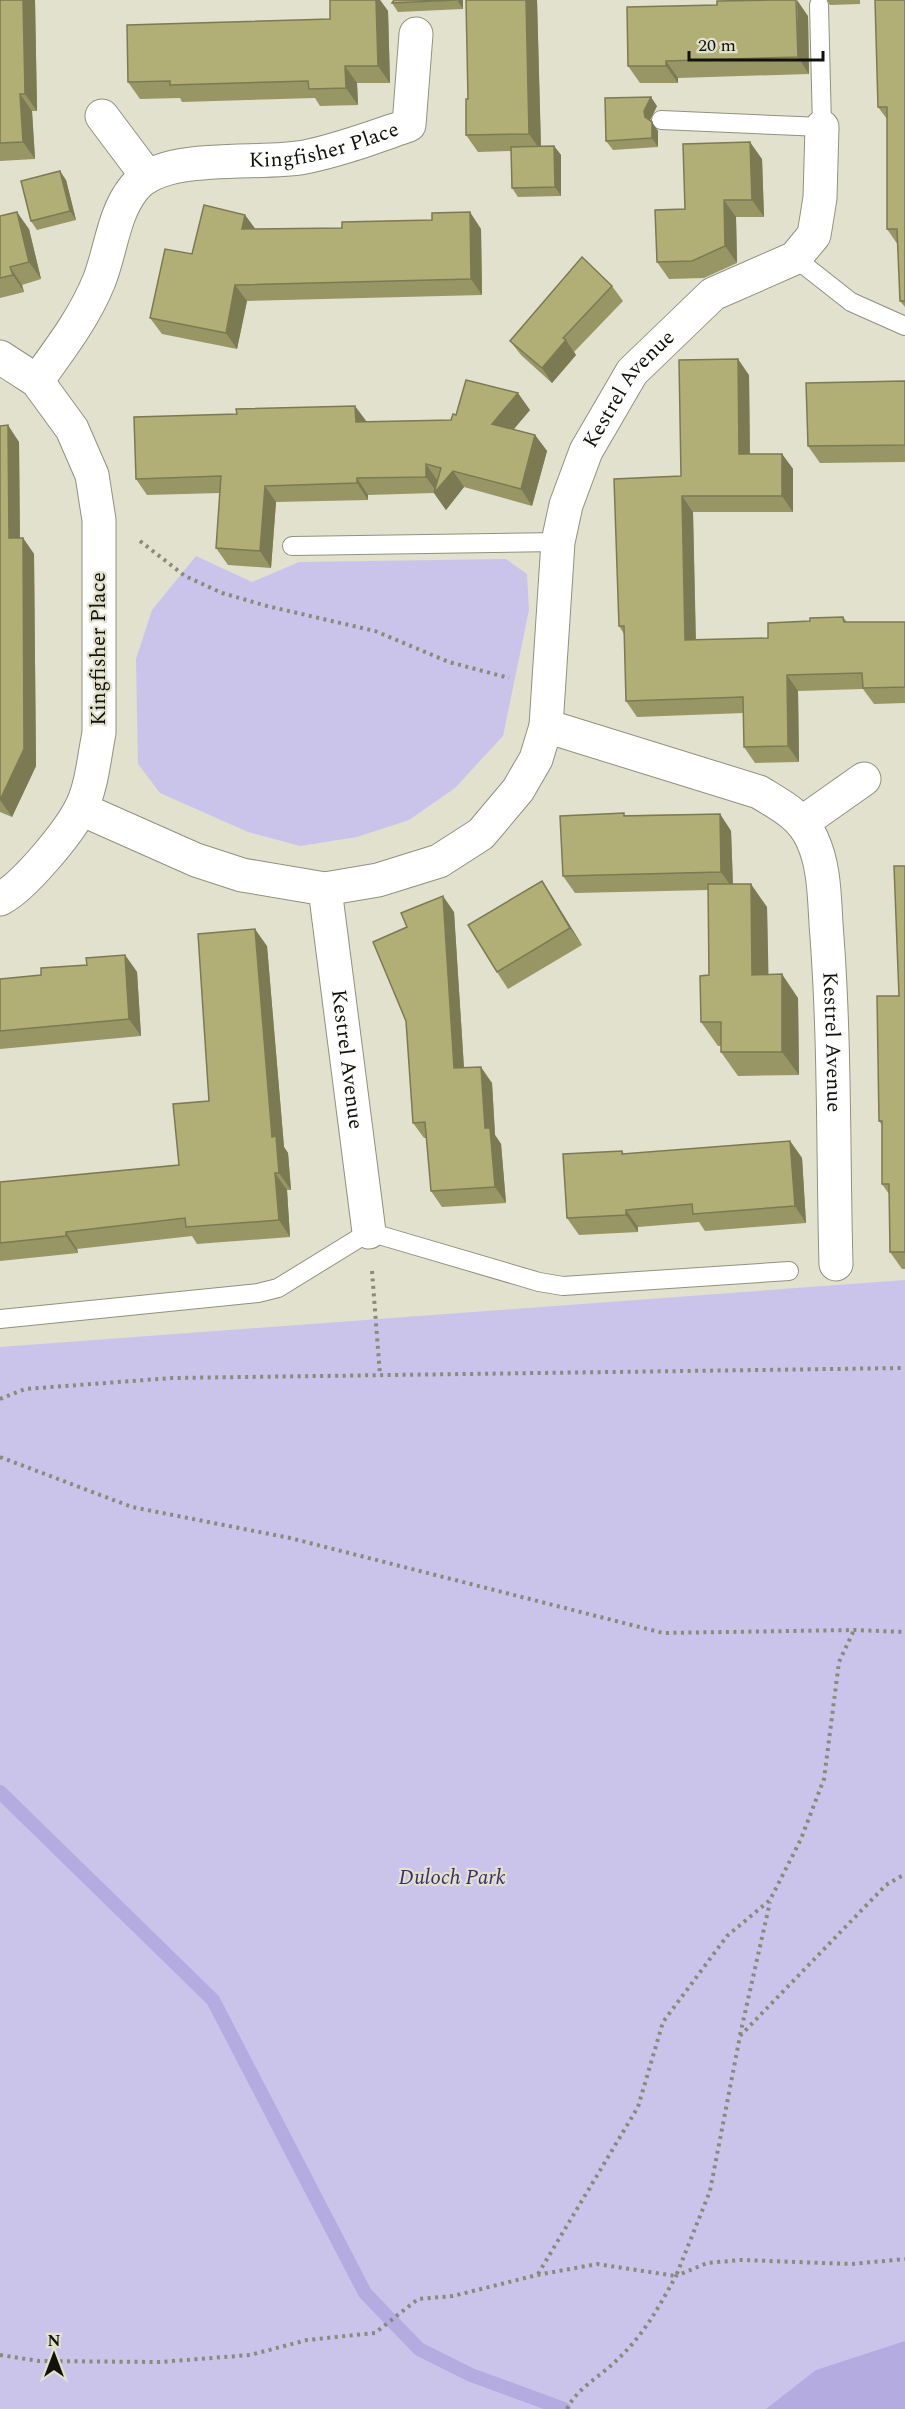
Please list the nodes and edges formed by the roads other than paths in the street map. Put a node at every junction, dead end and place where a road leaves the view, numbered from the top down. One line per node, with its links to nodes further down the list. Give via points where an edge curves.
1 (819, 5): 5 (lane)
2 (416, 34): 6 (street, Kingfisher Place, via 409,125 309,156 190,165)
3 (102, 116): 6 (street)
4 (661, 120): 5 (lane)
5 (822, 127): 7 (street, Kestrel Avenue, via 820,198 814,235)
6 (147, 176): 10 (street, via 134,188 120,212 87,311)
7 (795, 258): 8 (lane, via 852,302); 11 (street, Kestrel Avenue, via 713,294 632,372 586,452 566,505)
8 (905, 326)
9 (0, 357): 10 (street, Kingfisher Place)
10 (37, 381): 15 (street, Kingfisher Place, via 72,429 92,475 99,520 99,733)
11 (558, 542): 12 (lane); 13 (street, Kestrel Avenue)
12 (292, 546)
13 (546, 726): 16 (street, Kestrel Avenue, via 759,792); 17 (street, Kestrel Avenue, via 536,759 518,790 481,834 439,861 378,880)
14 (864, 779): 16 (street)
15 (81, 809): 17 (street, Kestrel Avenue, via 196,860 242,875); 18 (street, Kingfisher Place, via 43,861)
16 (803, 822): 20 (street, Kestrel Avenue, via 822,865 831,986)
17 (325, 889): 19 (street, Kestrel Avenue)
18 (0, 899)
19 (369, 1232): 21 (lane, via 563,1286); 22 (lane, via 278,1287 258,1293)
20 (836, 1264)
21 (789, 1271)
22 (0, 1318)

